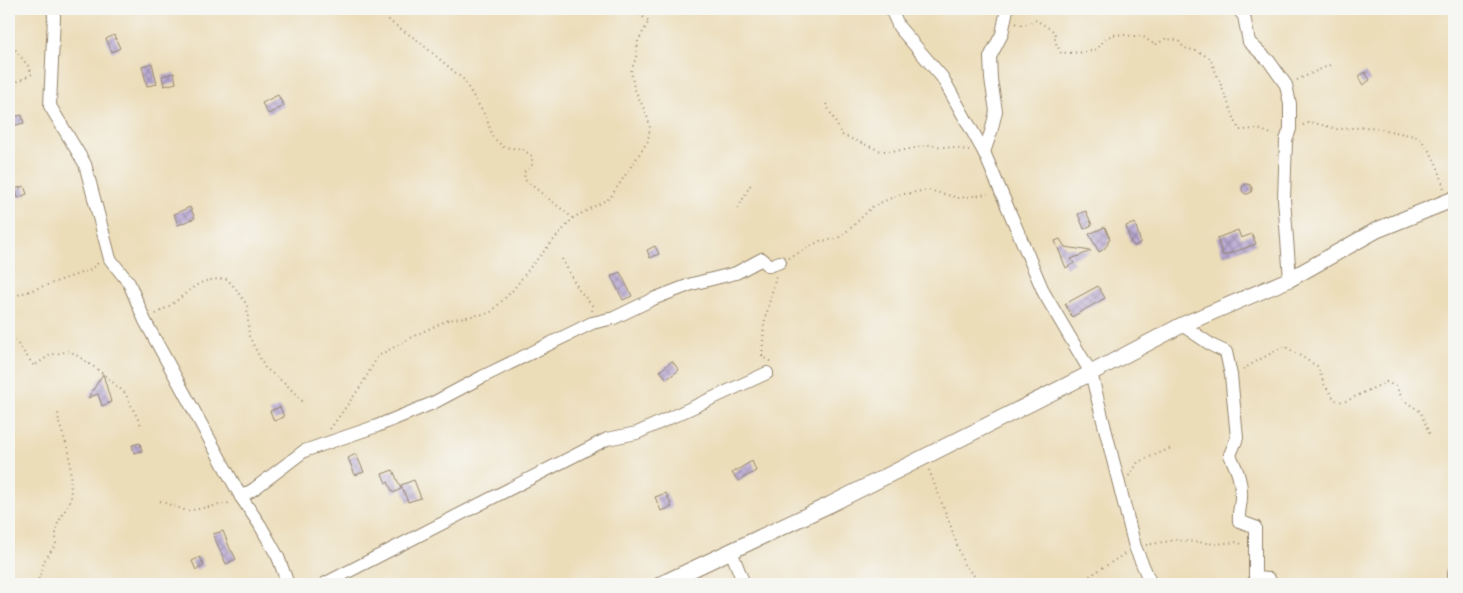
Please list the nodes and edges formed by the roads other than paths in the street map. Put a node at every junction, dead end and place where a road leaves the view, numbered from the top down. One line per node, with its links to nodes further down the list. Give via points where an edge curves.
1 (53, 9): 12 (street, via 50,106 84,164 110,259 129,283 145,321)
2 (891, 9): 5 (street, via 899,27 942,77)
3 (1238, 9): 8 (street, via 1244,16 1249,42 1286,85 1290,104 1284,199)
4 (1006, 12): 5 (street, via 1002,34 990,57 996,111)
5 (984, 152): 11 (street, via 1044,293)
6 (1450, 200): 8 (street, via 1377,230)
7 (780, 262): 12 (street, via 769,266 762,259 736,273 692,284 614,318 592,323 433,404 304,451)
8 (1290, 279): 9 (street)
9 (1182, 325): 11 (street); 21 (street, via 1226,352 1237,438 1230,455 1240,477 1239,521 1255,528 1255,578 1269,579)
10 (767, 373): 17 (street, via 637,432 607,439)
11 (1090, 373): 13 (street); 20 (street, via 1135,547)
12 (241, 497): 16 (street, via 278,557)
13 (731, 551): 18 (street); 19 (street)
14 (1454, 572): 15 (street)
15 (1454, 579)
16 (288, 584)
17 (324, 584)
18 (661, 584)
19 (744, 584)
20 (1151, 584)
21 (1272, 584)

